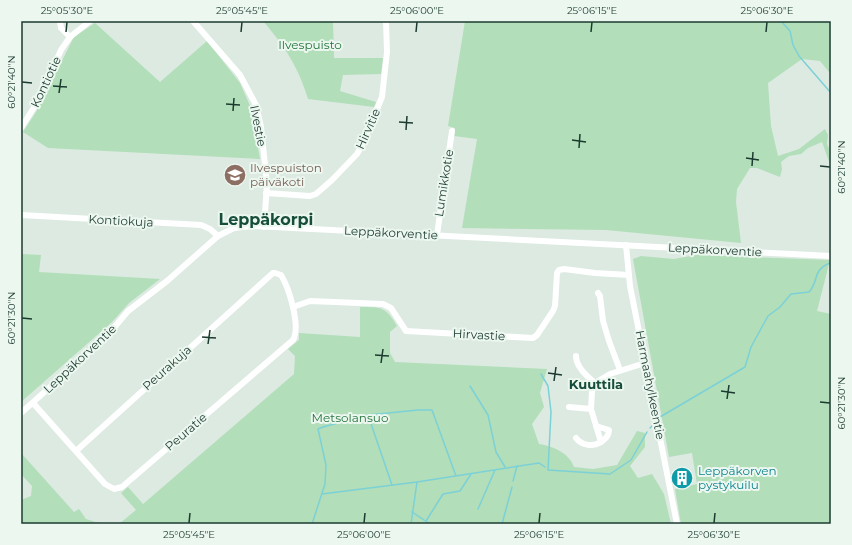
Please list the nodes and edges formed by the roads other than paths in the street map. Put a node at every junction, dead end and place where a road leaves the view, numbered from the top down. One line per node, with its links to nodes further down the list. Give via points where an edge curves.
1 (60, 21): 5 (street, via 61,28)
2 (90, 21): 5 (street, Kontiotie)
3 (193, 21): 8 (street, Ilvestie, via 240,75 256,105 261,127)
4 (386, 21): 8 (street, Hirvitie, via 387,52 382,97 357,154 316,194)
5 (70, 37): 6 (street, Kontiotie, via 60,50 34,110)
6 (21, 128)
7 (452, 131): 11 (street, Lumikkotie)
8 (266, 194): 10 (street, Ilvestie)
9 (21, 215): 12 (street, Kontiokuja, via 201,225 210,228)
10 (264, 227): 11 (street, Leppäkorventie); 12 (street, Leppäkorventie, via 243,226)
11 (437, 235): 13 (street, Leppäkorventie)
12 (218, 236): 23 (street, Leppäkorventie, via 167,282 128,311 107,336)
13 (626, 245): 14 (street, Leppäkorventie); 16 (street, Harmaahylkeentie)
14 (831, 256)
15 (279, 273): 18 (street, Peuratie); 30 (street, Peurakuja, via 273,273)
16 (629, 275): 18 (street, Hirvastie, via 559,270 555,306 533,338 406,331 391,308 383,304 310,301); 20 (street, Harmaahylkeentie)
17 (598, 293): 21 (street, via 605,328)
18 (293, 307): 30 (street, Peuratie, via 293,340 122,488 114,489 105,484)
19 (576, 356): 22 (street, via 584,373)
20 (645, 363): 21 (street); 31 (street, Harmaahylkeentie)
21 (620, 370): 22 (street)
22 (595, 383): 25 (street)
23 (33, 403): 26 (street, Leppäkorventie); 30 (street, Peuratie)
24 (569, 407): 25 (street)
25 (590, 409): 27 (street)
26 (21, 413)
27 (596, 426): 29 (street); 29 (street, via 609,430 606,439)
28 (576, 438): 29 (street, via 583,444)
29 (601, 442)
30 (76, 451)
31 (677, 524)

